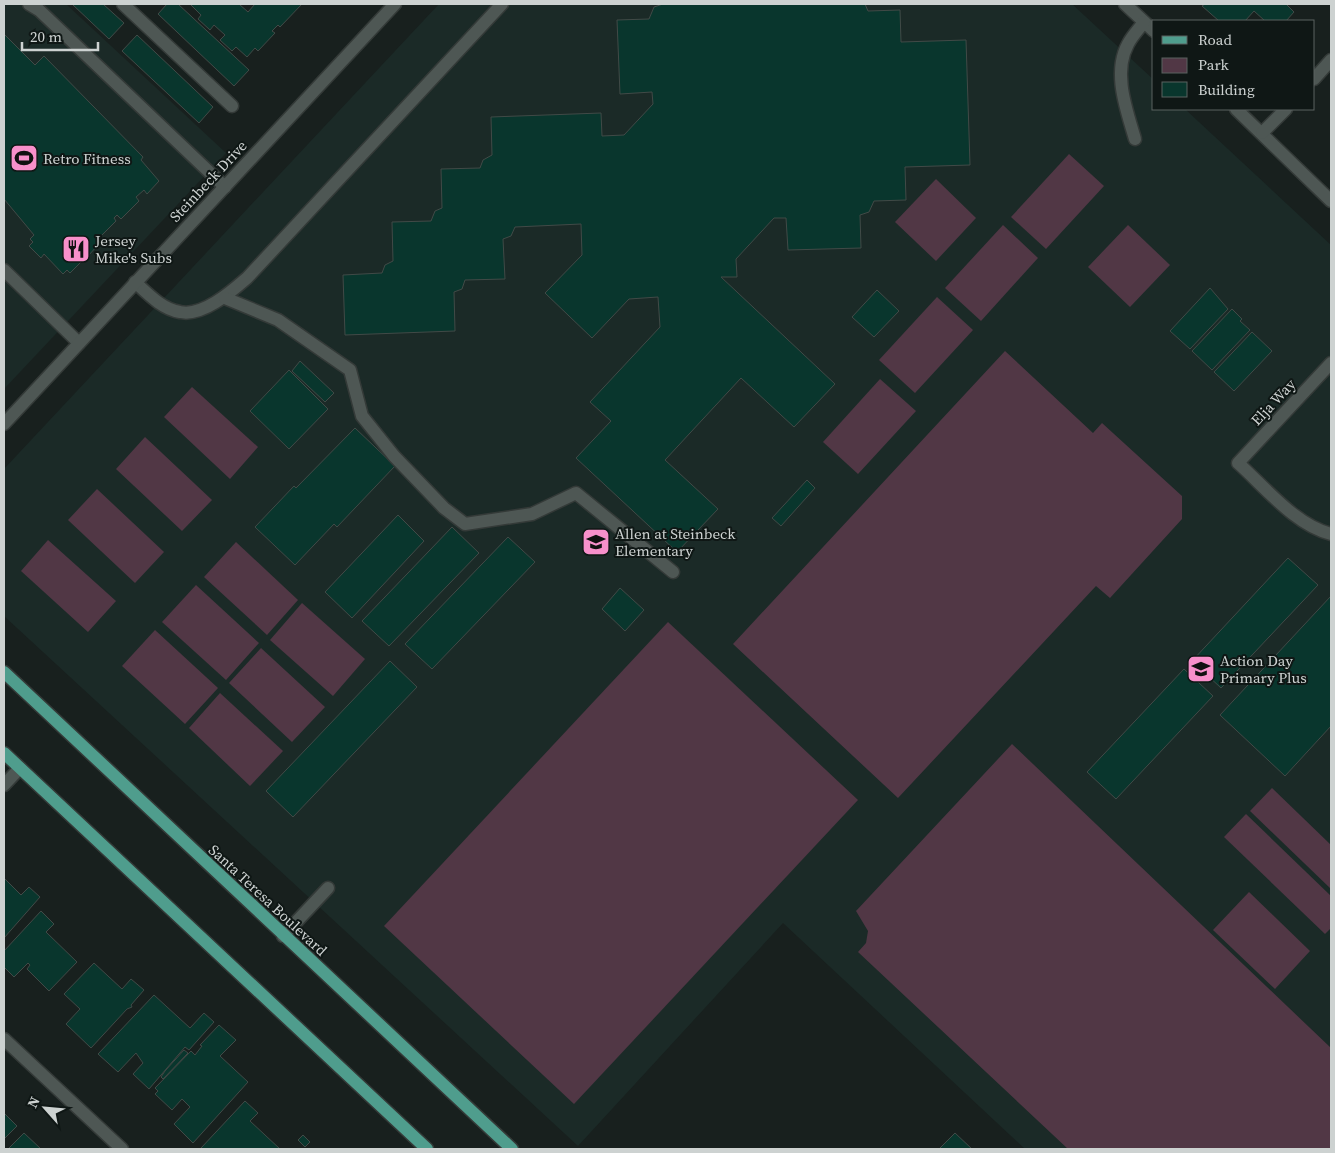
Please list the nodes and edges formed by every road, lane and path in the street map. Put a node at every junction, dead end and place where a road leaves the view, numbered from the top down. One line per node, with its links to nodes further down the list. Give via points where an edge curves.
1 (29, 4): 14 (street)
2 (123, 4): 9 (street)
3 (395, 4): 14 (street, Steinbeck Drive)
4 (502, 4): 18 (street)
5 (1125, 4): 6 (street)
6 (1149, 27): 13 (street, via 1127,45 1122,67 1122,96)
7 (1331, 60): 8 (street)
8 (1315, 78)
9 (232, 106)
10 (1237, 110): 12 (street)
11 (1285, 110): 12 (street)
12 (1262, 134): 15 (street)
13 (1135, 139)
14 (225, 187): 17 (street, Steinbeck Drive)
15 (1331, 201)
16 (4, 270): 19 (street)
17 (135, 282): 18 (street, via 155,301 181,313 199,310); 19 (street, Steinbeck Drive)
18 (225, 298): 23 (street, via 278,320 350,370 362,416 394,456 444,508 465,524 532,514 576,493)
19 (79, 343): 21 (street, Steinbeck Drive)
20 (1331, 363): 22 (street, Elja Way, via 1238,462 1290,510 1318,530)
21 (4, 424)
22 (1331, 534)
23 (673, 572)
24 (4, 672): 29 (main road, Santa Teresa Boulevard)
25 (4, 753): 26 (main road)
26 (20, 768): 27 (street); 32 (main road)
27 (4, 785)
28 (328, 888): 29 (street)
29 (283, 936): 33 (main road, Santa Teresa Boulevard)
30 (4, 1038): 31 (street)
31 (122, 1149)
32 (427, 1149)
33 (512, 1149)

